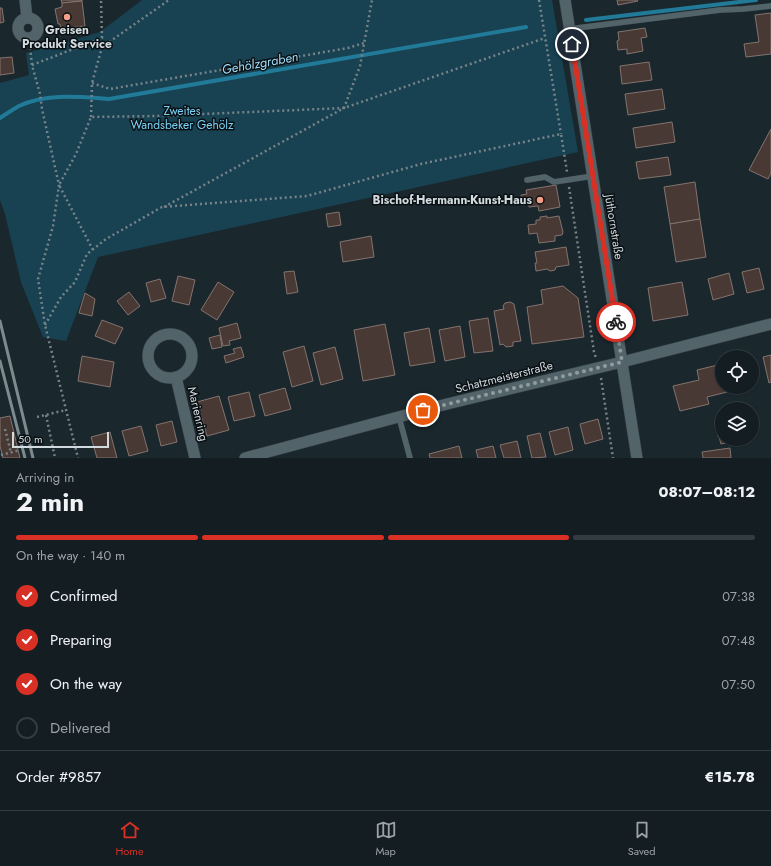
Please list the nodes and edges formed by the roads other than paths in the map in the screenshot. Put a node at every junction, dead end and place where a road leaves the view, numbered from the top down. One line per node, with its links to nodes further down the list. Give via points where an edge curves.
1 (25, 0): 5 (street, via 27,18 35,21 38,29)
2 (565, 0): 4 (street, Jüthornstraße)
3 (771, 6): 4 (lane, via 720,10)
4 (569, 30): 6 (street, Jüthornstraße)
5 (29, 38)
6 (593, 176): 7 (lane, via 554,182 545,177); 9 (street, Jüthornstraße)
7 (527, 180)
8 (771, 324): 9 (street, Schatzmeisterstraße)
9 (622, 362): 11 (street, Schatzmeisterstraße); 15 (street, Jüthornstraße)
10 (176, 377): 12 (street, Marienring)
11 (399, 416): 13 (street, Schatzmeisterstraße); 14 (lane)
12 (195, 458)
13 (245, 458)
14 (410, 458)
15 (637, 458)

